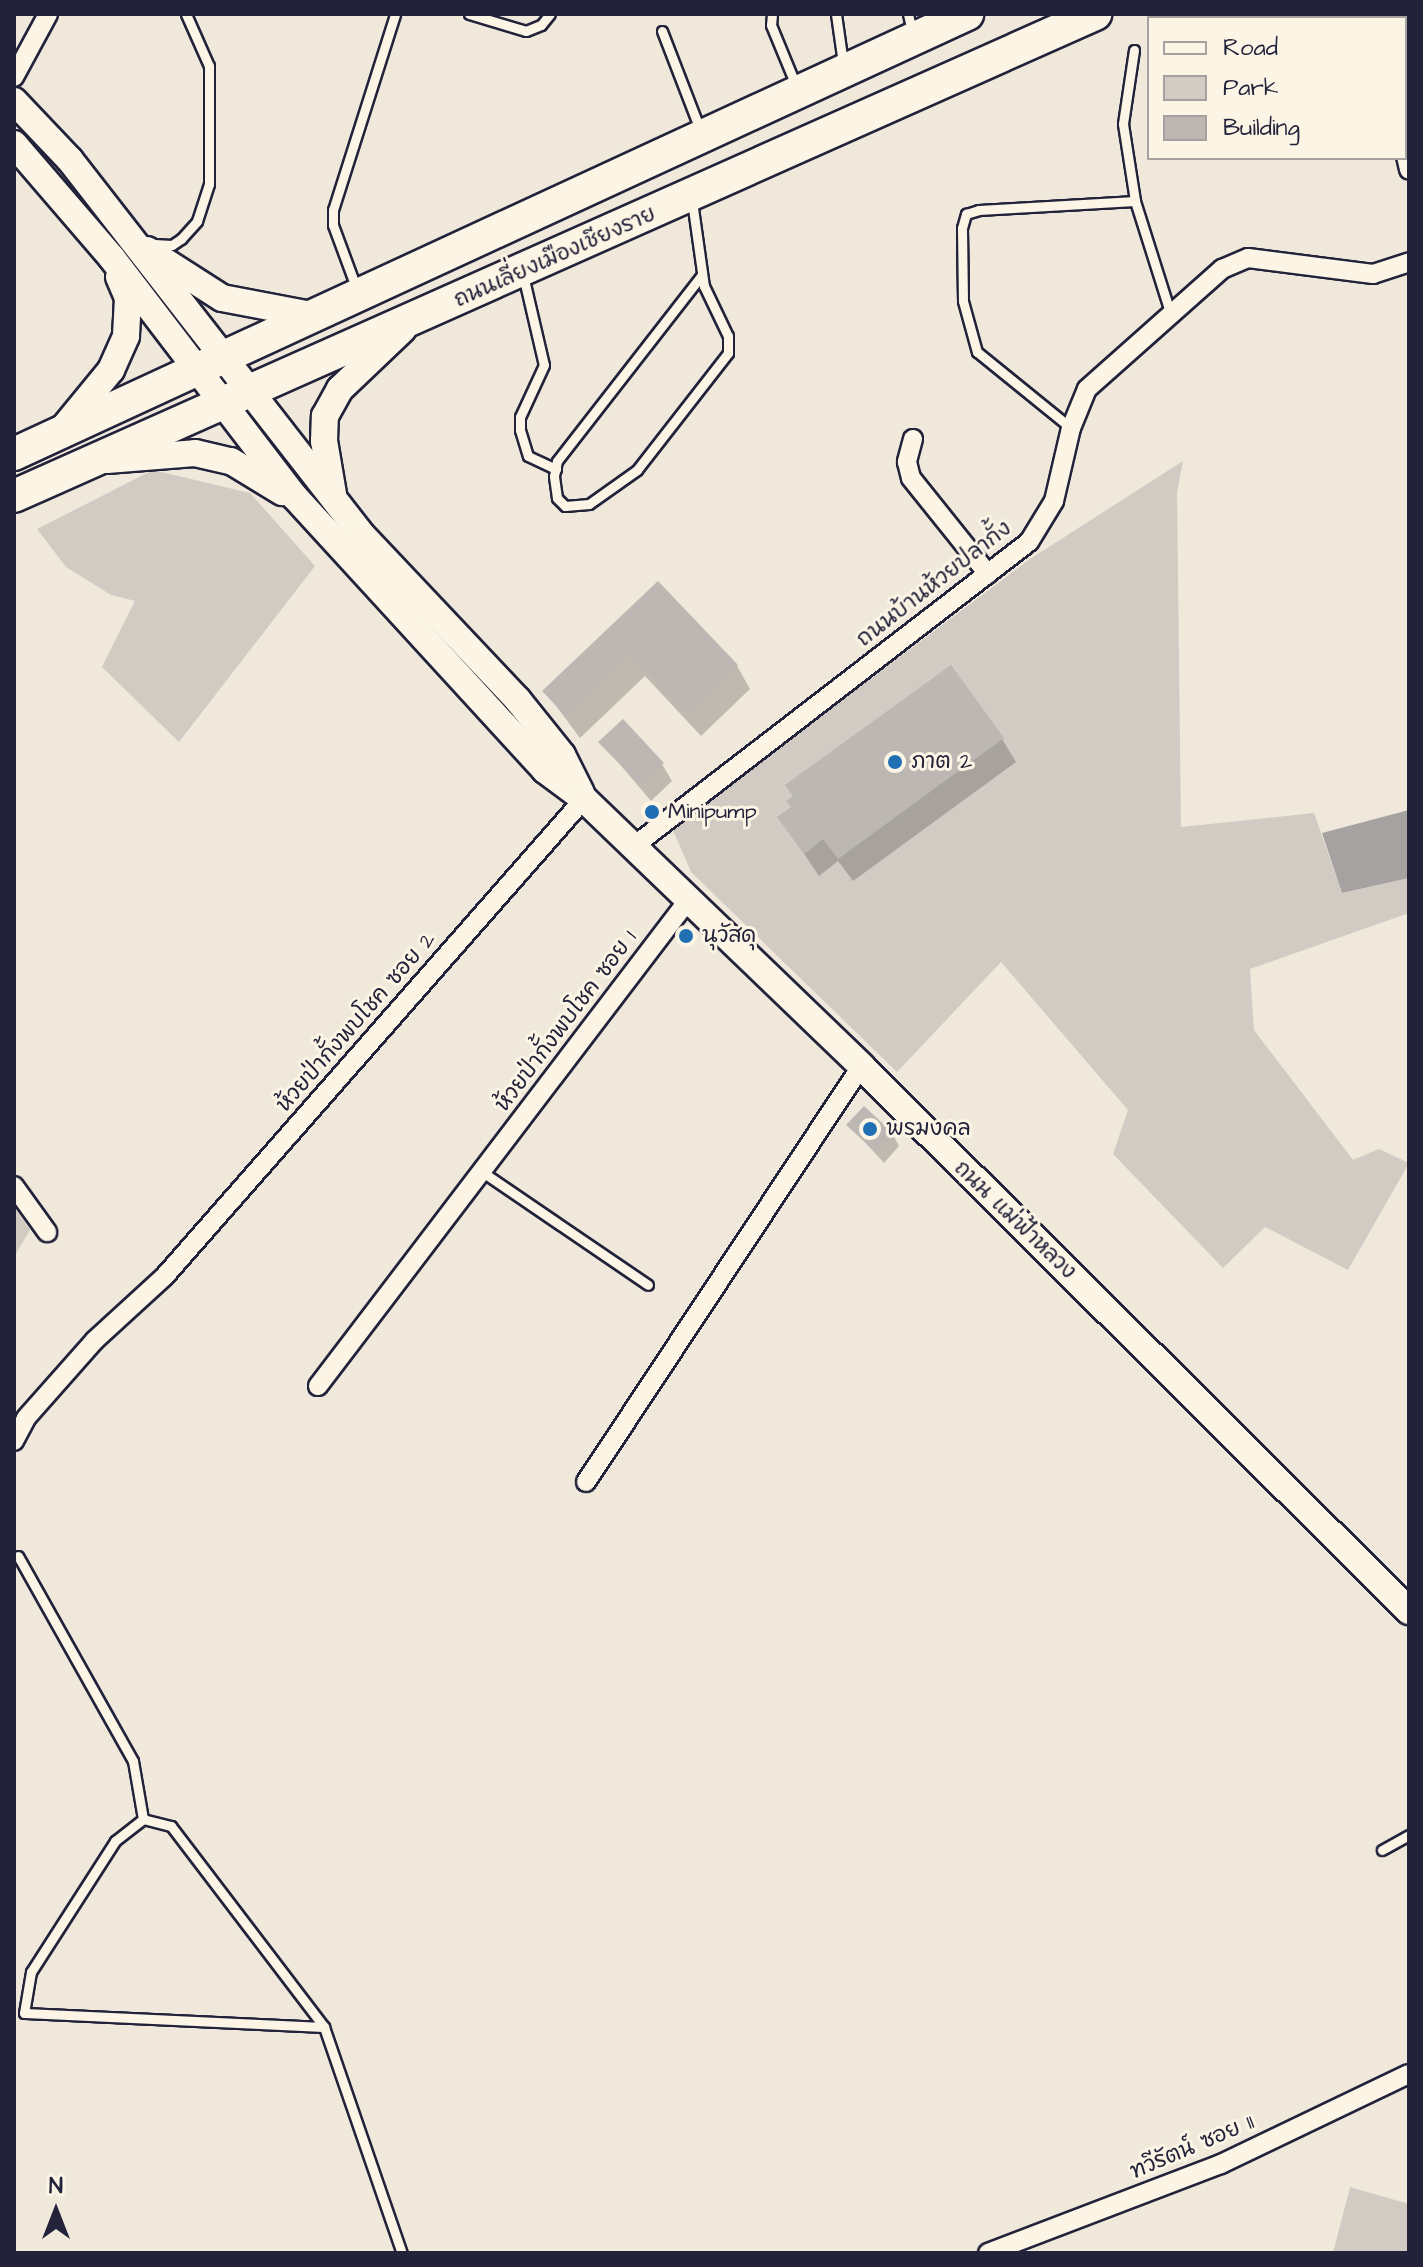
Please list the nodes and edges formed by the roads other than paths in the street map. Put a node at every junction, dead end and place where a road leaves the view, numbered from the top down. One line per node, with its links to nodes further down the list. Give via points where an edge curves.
1 (48, 14): 14 (street)
2 (186, 14): 21 (lane, via 209,66 209,184 197,221 172,245)
3 (395, 14): 26 (lane, via 333,210 333,225)
4 (469, 14): 5 (lane, via 526,31)
5 (550, 14)
6 (772, 14): 15 (lane, via 771,25)
7 (836, 14): 13 (lane)
8 (967, 14): 10 (highway)
9 (1095, 14): 19 (highway, ถนนเลี่ยงเมืองเชียงราย)
10 (911, 26): 13 (highway)
11 (662, 31): 17 (lane)
12 (1134, 50): 20 (lane, via 1123,124)
13 (844, 70): 15 (highway)
14 (14, 77)
15 (798, 92): 17 (highway)
16 (14, 101): 21 (street, via 70,160)
17 (703, 135): 26 (highway)
18 (14, 144): 22 (street)
19 (691, 197): 24 (highway, ถนนเลี่ยงเมืองเชียงราย); 25 (lane)
20 (1135, 201): 27 (lane); 34 (lane, via 979,210 966,214 962,228 963,301 977,352)
21 (127, 237): 28 (street, via 222,298); 30 (street)
22 (112, 258): 31 (street); 35 (street, via 128,298 126,336 111,370)
23 (1409, 262): 27 (street, ถนนบ้านห้วยปลากั้ง, via 1373,274 1248,258 1222,269)
24 (522, 272): 29 (highway, ถนนเลี่ยงเมืองเชียงราย); 39 (lane, via 544,365 520,417 520,430 528,456)
25 (702, 275): 39 (lane); 39 (lane, via 728,336 728,353 721,363 637,470 610,491 589,504 565,506 557,498)
26 (359, 293): 28 (highway)
27 (1170, 312): 34 (street, ถนนบ้านห้วยปลากั้ง, via 1087,389)
28 (311, 315): 30 (highway)
29 (414, 318): 32 (highway, ถนนเลี่ยงเมืองเชียงราย); 41 (street, via 340,389 325,416)
30 (228, 358): 31 (highway); 32 (street)
31 (198, 370): 33 (street); 35 (highway)
32 (252, 389): 33 (highway, ถนนเลี่ยงเมืองเชียงราย); 41 (street)
33 (223, 404): 38 (highway, ถนนเลี่ยงเมืองเชียงราย); 42 (street)
34 (1071, 428): 43 (street, ถนนบ้านห้วยปลากั้ง, via 1054,501 1029,542)
35 (59, 434): 37 (highway)
36 (913, 439): 43 (street, via 907,462 911,478)
37 (14, 454)
38 (95, 461): 40 (highway, ถนนเลี่ยงเมืองเชียงราย); 42 (street, via 195,453 231,461)
39 (556, 469)
40 (14, 496)
41 (335, 500): 44 (street, via 517,699 562,755)
42 (311, 514): 44 (street, via 545,770)
43 (988, 574): 45 (street, ถนนบ้านห้วยปลากั้ง)
44 (584, 799): 45 (street, ถนน แม่ฟ้าหลวง); 53 (street, ห้วยป่ากั้งพบโชค ซอย 2, via 164,1277 95,1340 26,1418)
45 (634, 846): 46 (street, ถนน แม่ฟ้าหลวง)
46 (689, 899): 47 (street, ถนน แม่ฟ้าหลวง); 48 (street, ห้วยป่ากั้งพบโชค ซอย 1)
47 (861, 1066): 54 (street); 56 (street, ถนน แม่ฟ้าหลวง)
48 (481, 1171): 51 (lane); 52 (street, ห้วยป่ากั้งพบโชค ซอย 1)
49 (14, 1186): 50 (street)
50 (47, 1232)
51 (648, 1285)
52 (318, 1386)
53 (14, 1441)
54 (586, 1482)
55 (18, 1556): 57 (lane, via 133,1761)
56 (1409, 1611)
57 (143, 1819): 60 (lane, via 171,1826); 60 (lane, via 115,1841 31,1972 24,2013)
58 (1409, 1835): 59 (lane)
59 (1382, 1850)
60 (324, 2027): 62 (lane)
61 (1409, 2074): 63 (street, ทวีรัตน์ ซอย 11, via 1221,2164)
62 (402, 2253)
63 (988, 2253)

